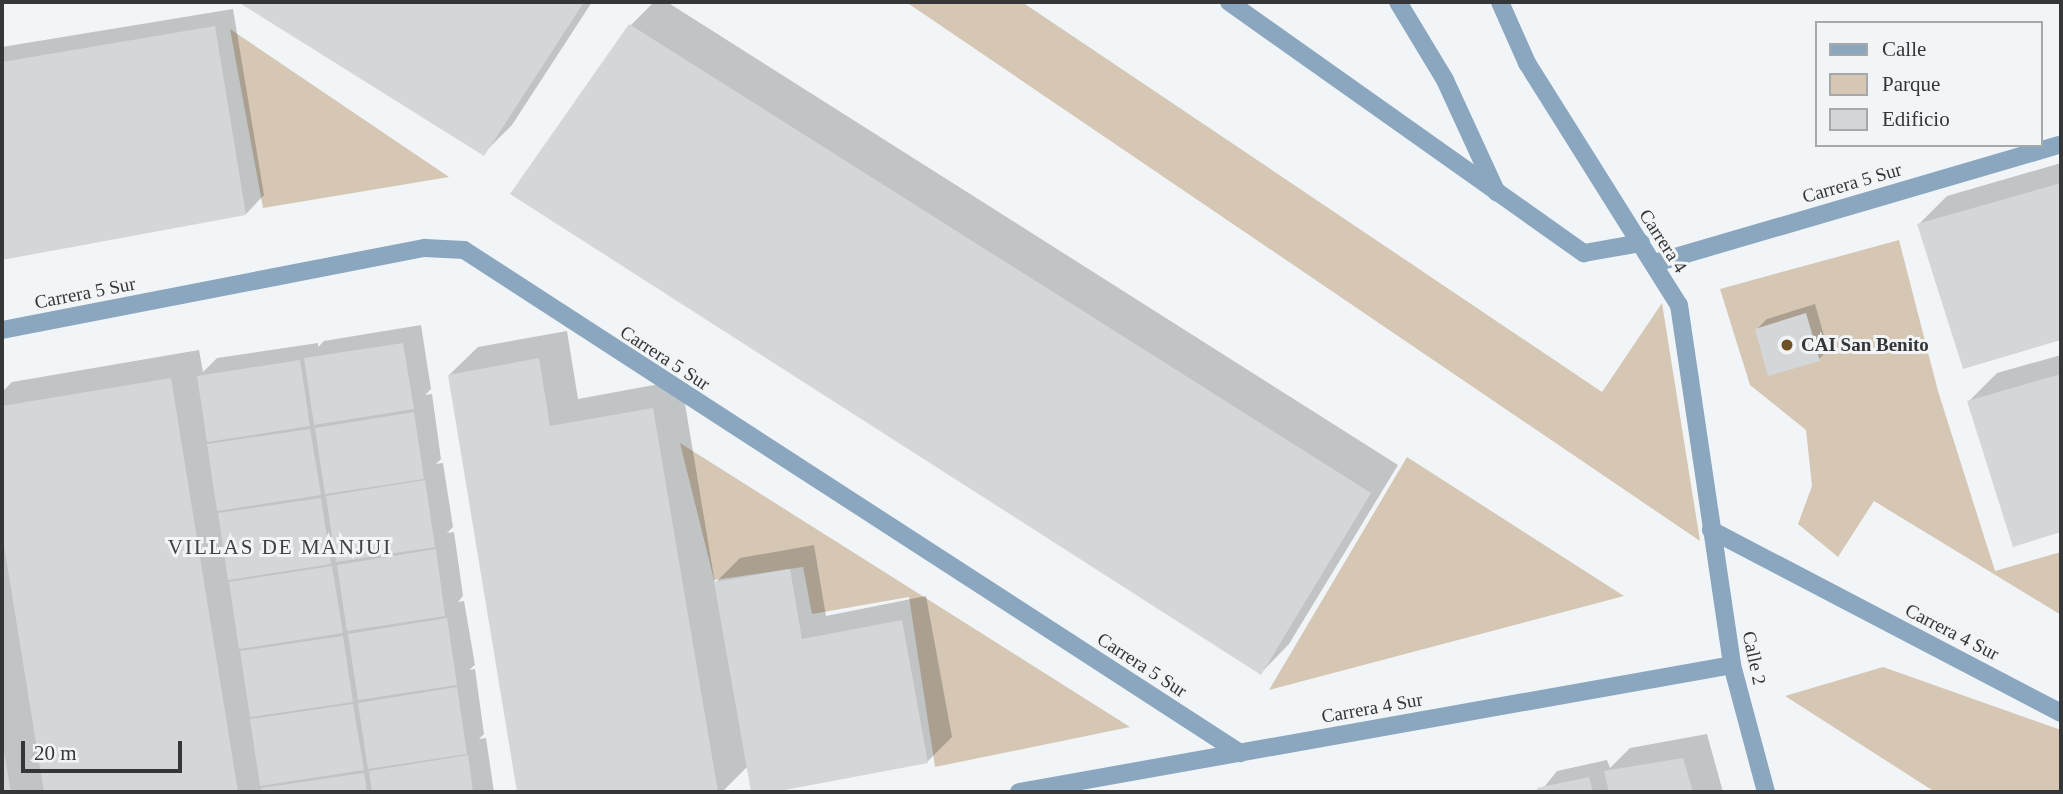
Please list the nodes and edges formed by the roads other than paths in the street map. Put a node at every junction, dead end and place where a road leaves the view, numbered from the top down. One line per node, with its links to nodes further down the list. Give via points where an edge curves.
1 (1229, 2): 5 (street)
2 (1398, 2): 5 (street, via 1445,80)
3 (1500, 2): 6 (street, Carrera 4, via 1527,63)
4 (2061, 144): 7 (street, Carrera 5 Sur)
5 (1498, 196): 6 (street, via 1584,253)
6 (1641, 243): 7 (street, Carrera 4)
7 (1655, 263): 9 (street, Carrera 4, via 1679,306)
8 (2, 330): 12 (street, Carrera 5 Sur, via 425,248 464,250)
9 (1711, 530): 10 (street, Calle 2); 11 (street, Carrera 4 Sur)
10 (1732, 665): 12 (street, Carrera 4 Sur); 14 (street, Calle 2)
11 (2061, 713)
12 (1240, 753): 13 (street, Carrera 4 Sur)
13 (1019, 792)
14 (1766, 792)

